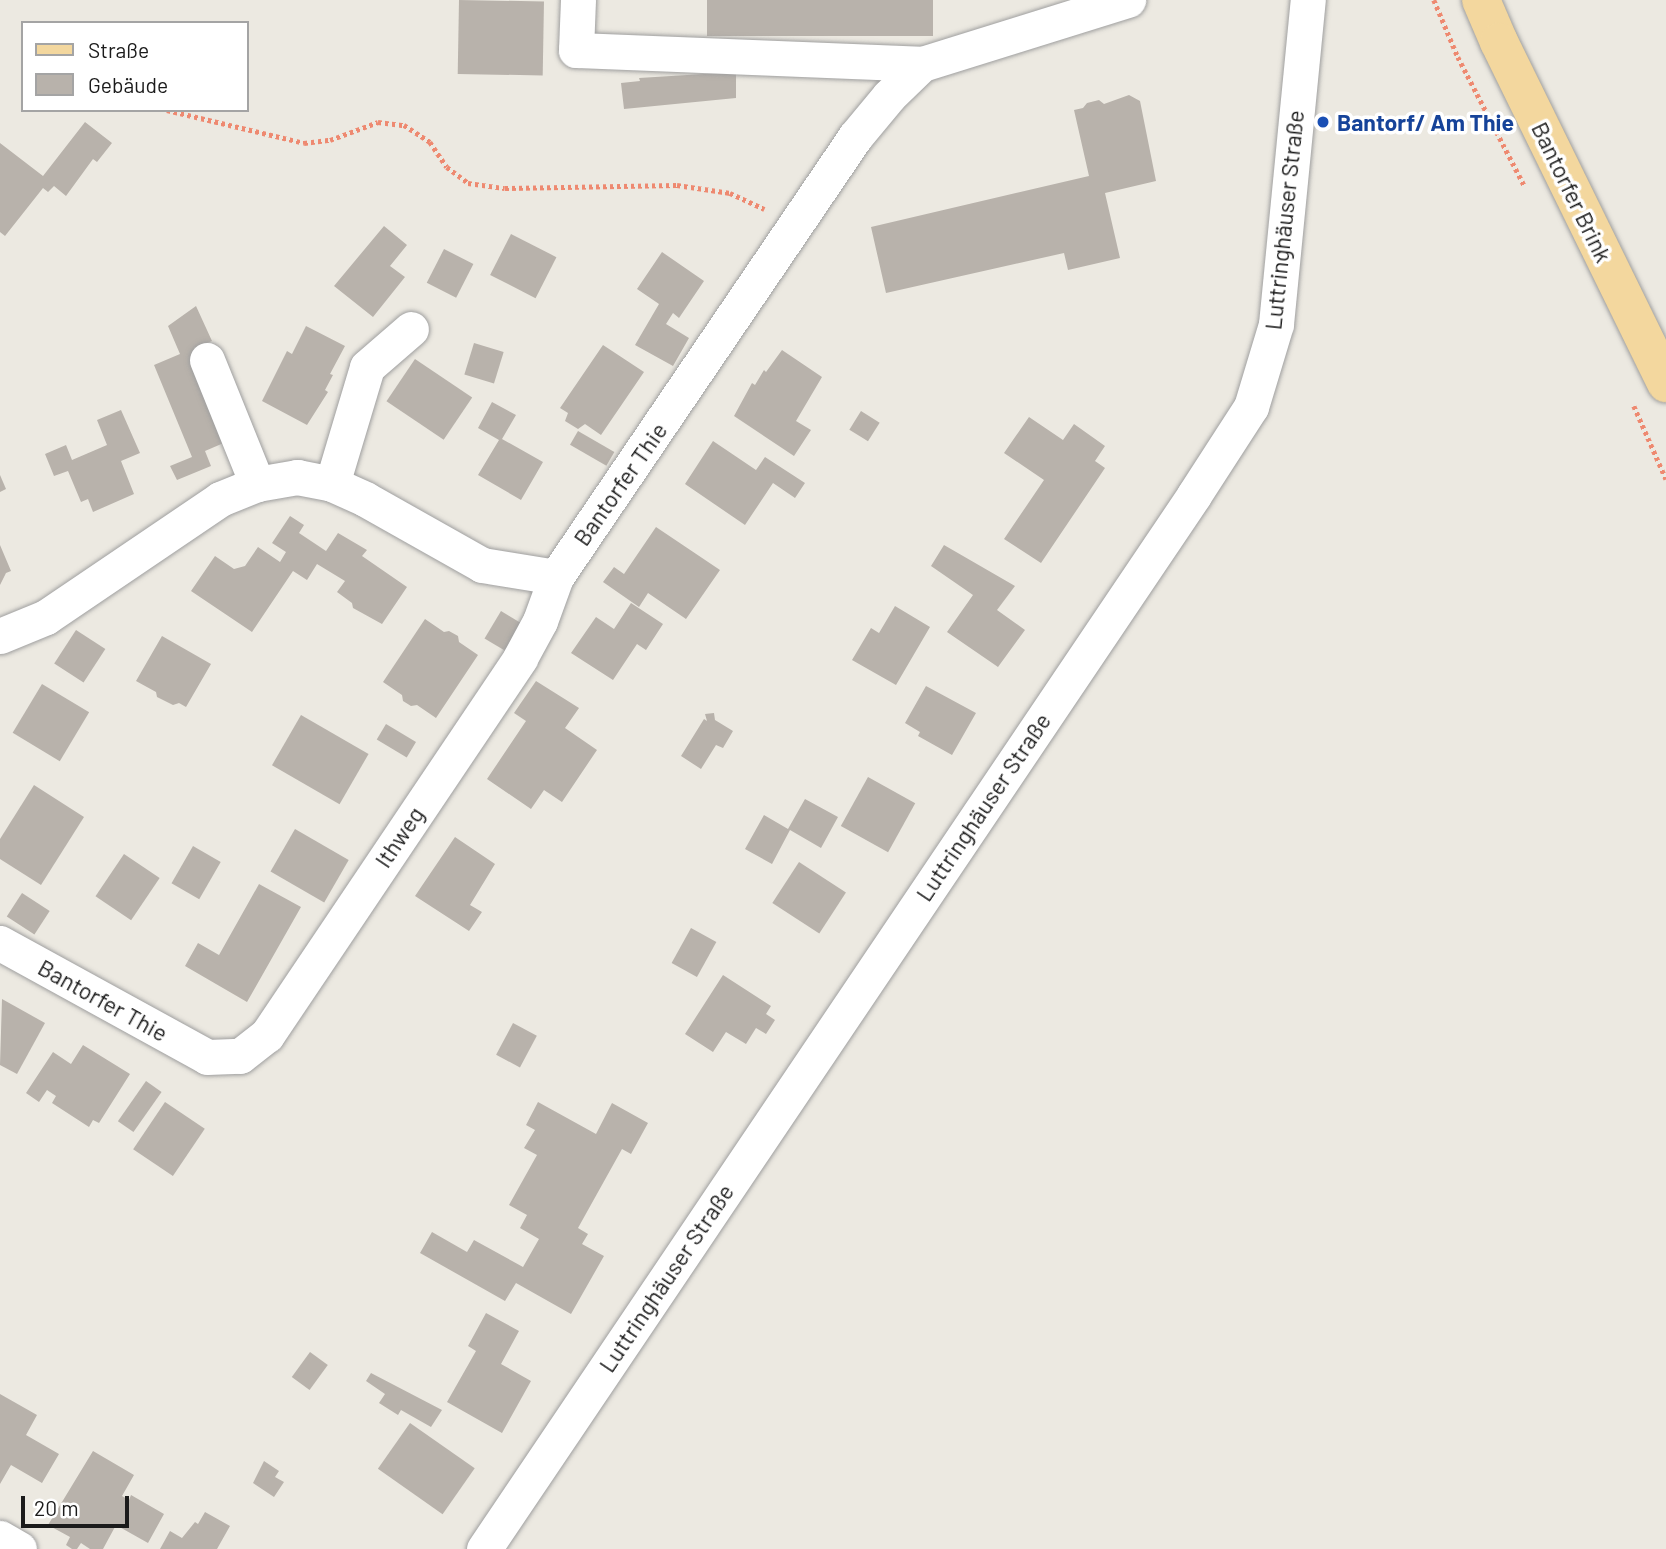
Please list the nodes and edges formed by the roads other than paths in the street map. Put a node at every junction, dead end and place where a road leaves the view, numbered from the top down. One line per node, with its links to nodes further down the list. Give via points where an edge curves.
1 (578, 0): 5 (street, via 576,50)
2 (1128, 0): 5 (street, Bantorfer Thie)
3 (1308, 0): 17 (street, Luttringhäuser Straße, via 1276,324 1251,407)
4 (1481, 0): 8 (main road, Bantorfer Brink)
5 (922, 64): 11 (street, Bantorfer Thie, via 855,137)
6 (411, 329): 10 (street, via 367,367)
7 (207, 360): 9 (street)
8 (1666, 383)
9 (257, 484): 10 (street, via 297,477); 12 (street, via 220,499 46,617)
10 (332, 484): 11 (street, via 482,565)
11 (556, 577): 14 (street, Ithweg, via 520,657 267,1035 240,1056)
12 (0, 636)
13 (0, 943): 14 (street, Bantorfer Thie)
14 (207, 1058)
15 (0, 1538): 16 (street)
16 (19, 1549)
17 (484, 1549)

